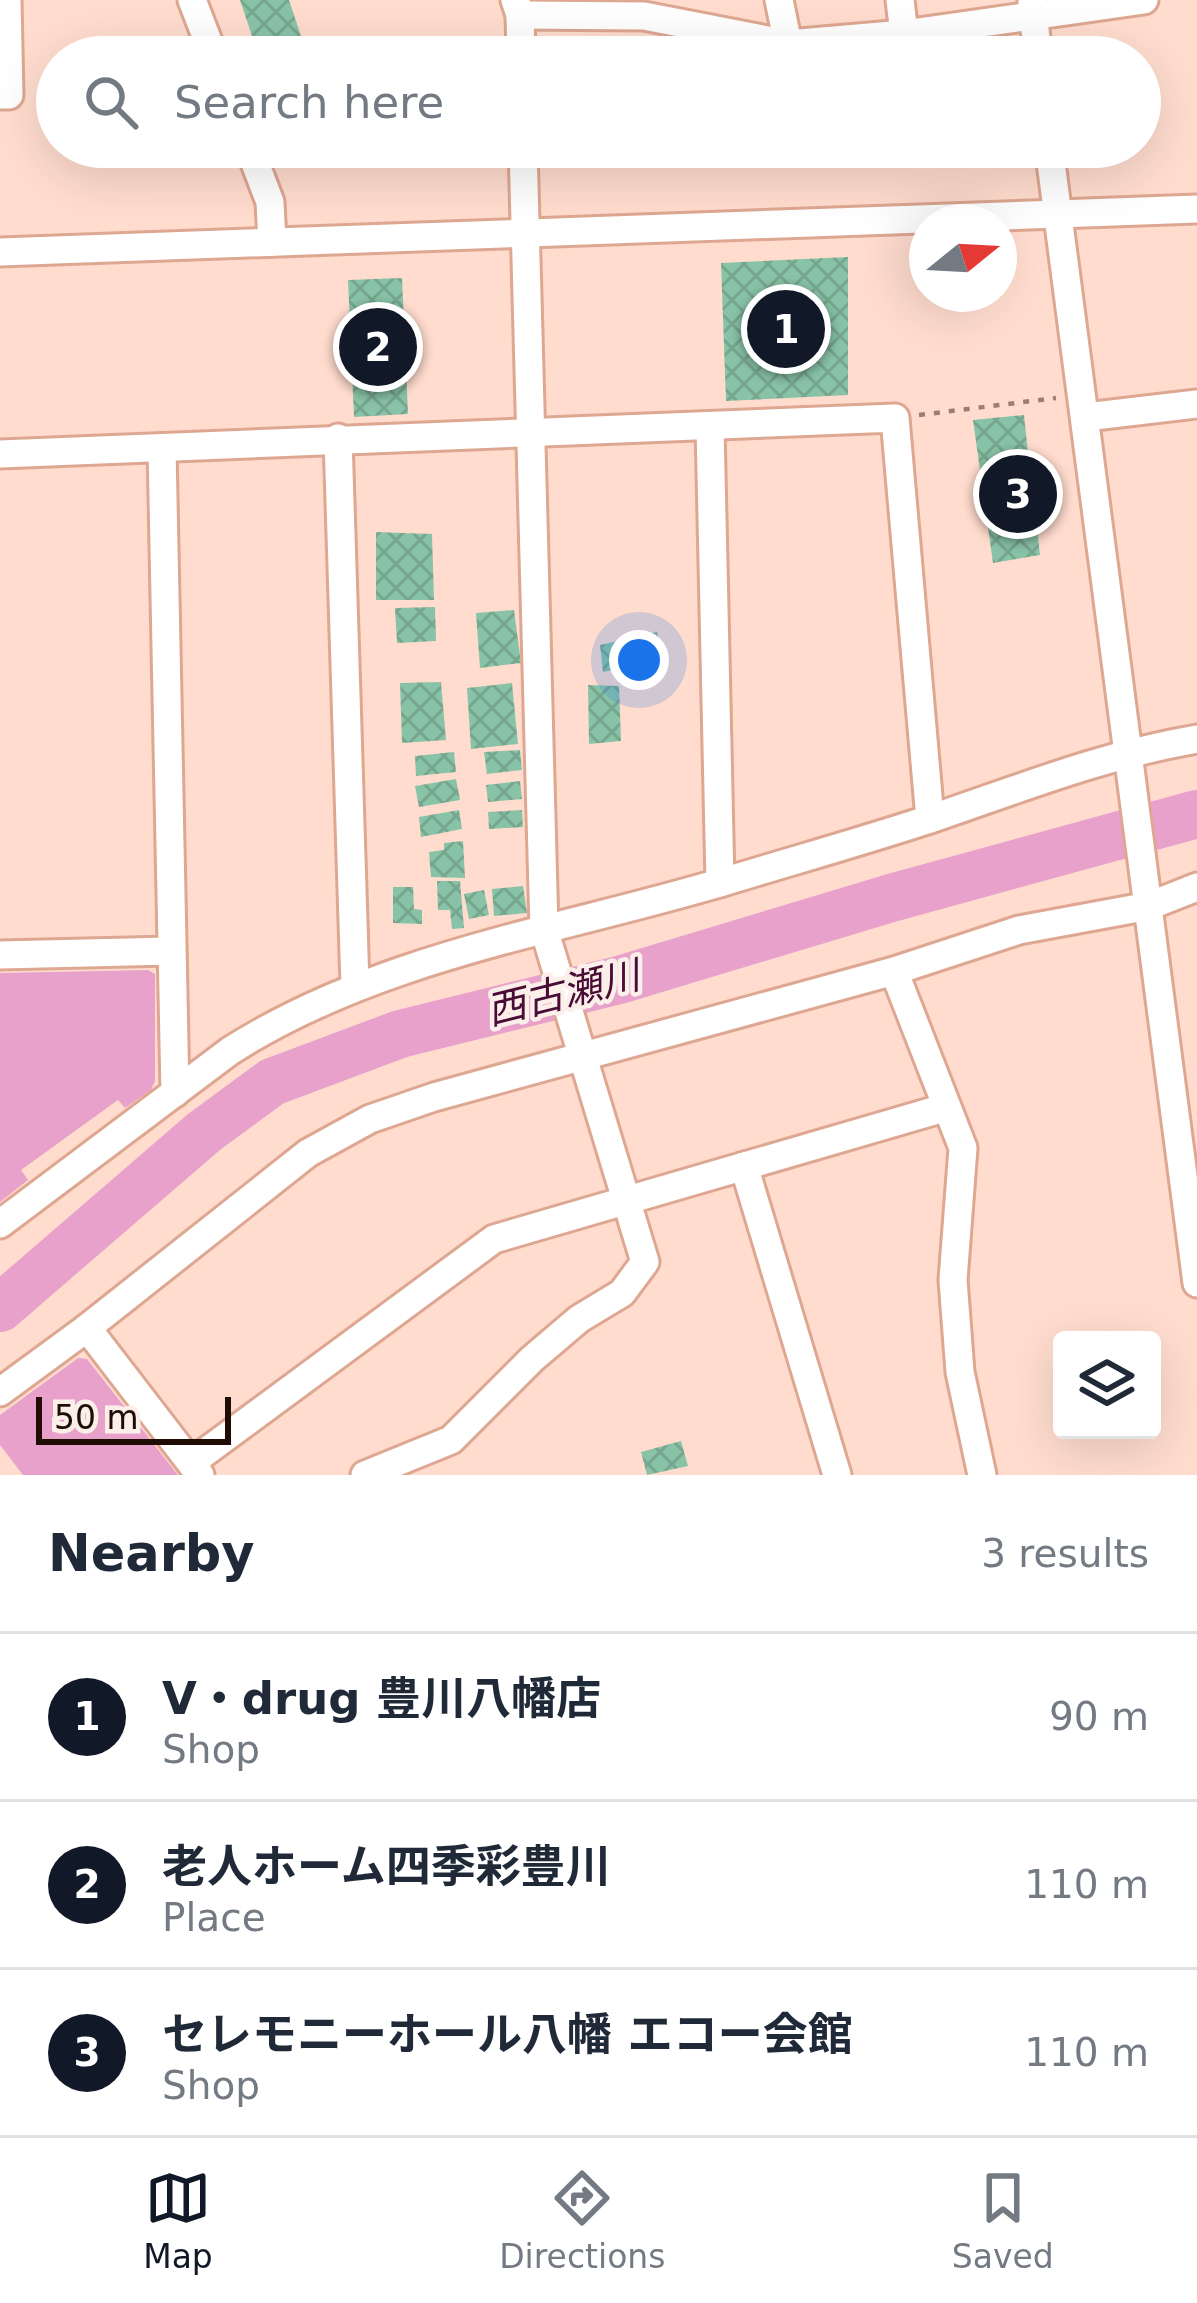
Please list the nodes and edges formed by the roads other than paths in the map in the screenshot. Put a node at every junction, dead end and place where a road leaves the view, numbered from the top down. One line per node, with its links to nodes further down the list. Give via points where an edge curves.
1 (7, 0): 14 (street, via 9,95)
2 (192, 0): 10 (street)
3 (779, 0): 12 (street)
4 (900, 0): 9 (street)
5 (1144, 0): 8 (street)
6 (518, 8): 7 (street)
7 (643, 8): 11 (street)
8 (1033, 9): 9 (street)
9 (904, 34): 13 (street)
10 (206, 36)
11 (756, 36)
12 (786, 36)
13 (881, 36)
14 (0, 95)
15 (257, 168): 21 (street)
16 (523, 168): 20 (street)
17 (1051, 168): 19 (street)
18 (1197, 209): 19 (street)
19 (1056, 215): 20 (street); 24 (street)
20 (524, 233): 21 (street); 26 (street)
21 (272, 242): 22 (street)
22 (0, 252)
23 (1197, 404): 24 (street)
24 (1085, 406): 31 (street)
25 (710, 427): 26 (street); 32 (street, via 895,418); 33 (street)
26 (531, 432): 27 (street); 36 (street)
27 (338, 438): 28 (street); 40 (street)
28 (162, 448): 29 (street); 37 (street)
29 (0, 454)
30 (1197, 739): 31 (street)
31 (1128, 751): 32 (street); 35 (street)
32 (930, 819): 33 (street)
33 (720, 883): 36 (street)
34 (1197, 887): 35 (street)
35 (1149, 906): 39 (street, via 1019,930); 47 (street)
36 (544, 929): 40 (street); 41 (street)
37 (171, 951): 38 (street); 42 (street)
38 (0, 955)
39 (894, 971): 41 (street); 43 (street)
40 (356, 986): 42 (street, via 259,1032)
41 (577, 1047): 45 (street); 48 (street, via 370,1119 308,1153)
42 (175, 1093): 46 (street)
43 (944, 1108): 44 (street); 53 (street, via 963,1148 953,1280 960,1372)
44 (743, 1166): 45 (street); 52 (street)
45 (628, 1200): 50 (street, via 494,1239); 51 (street, via 645,1262 622,1293 532,1359 451,1440)
46 (0, 1224)
47 (1197, 1283)
48 (87, 1328): 49 (street); 50 (street)
49 (0, 1392)
50 (196, 1468)
51 (365, 1475)
52 (837, 1475)
53 (982, 1475)

